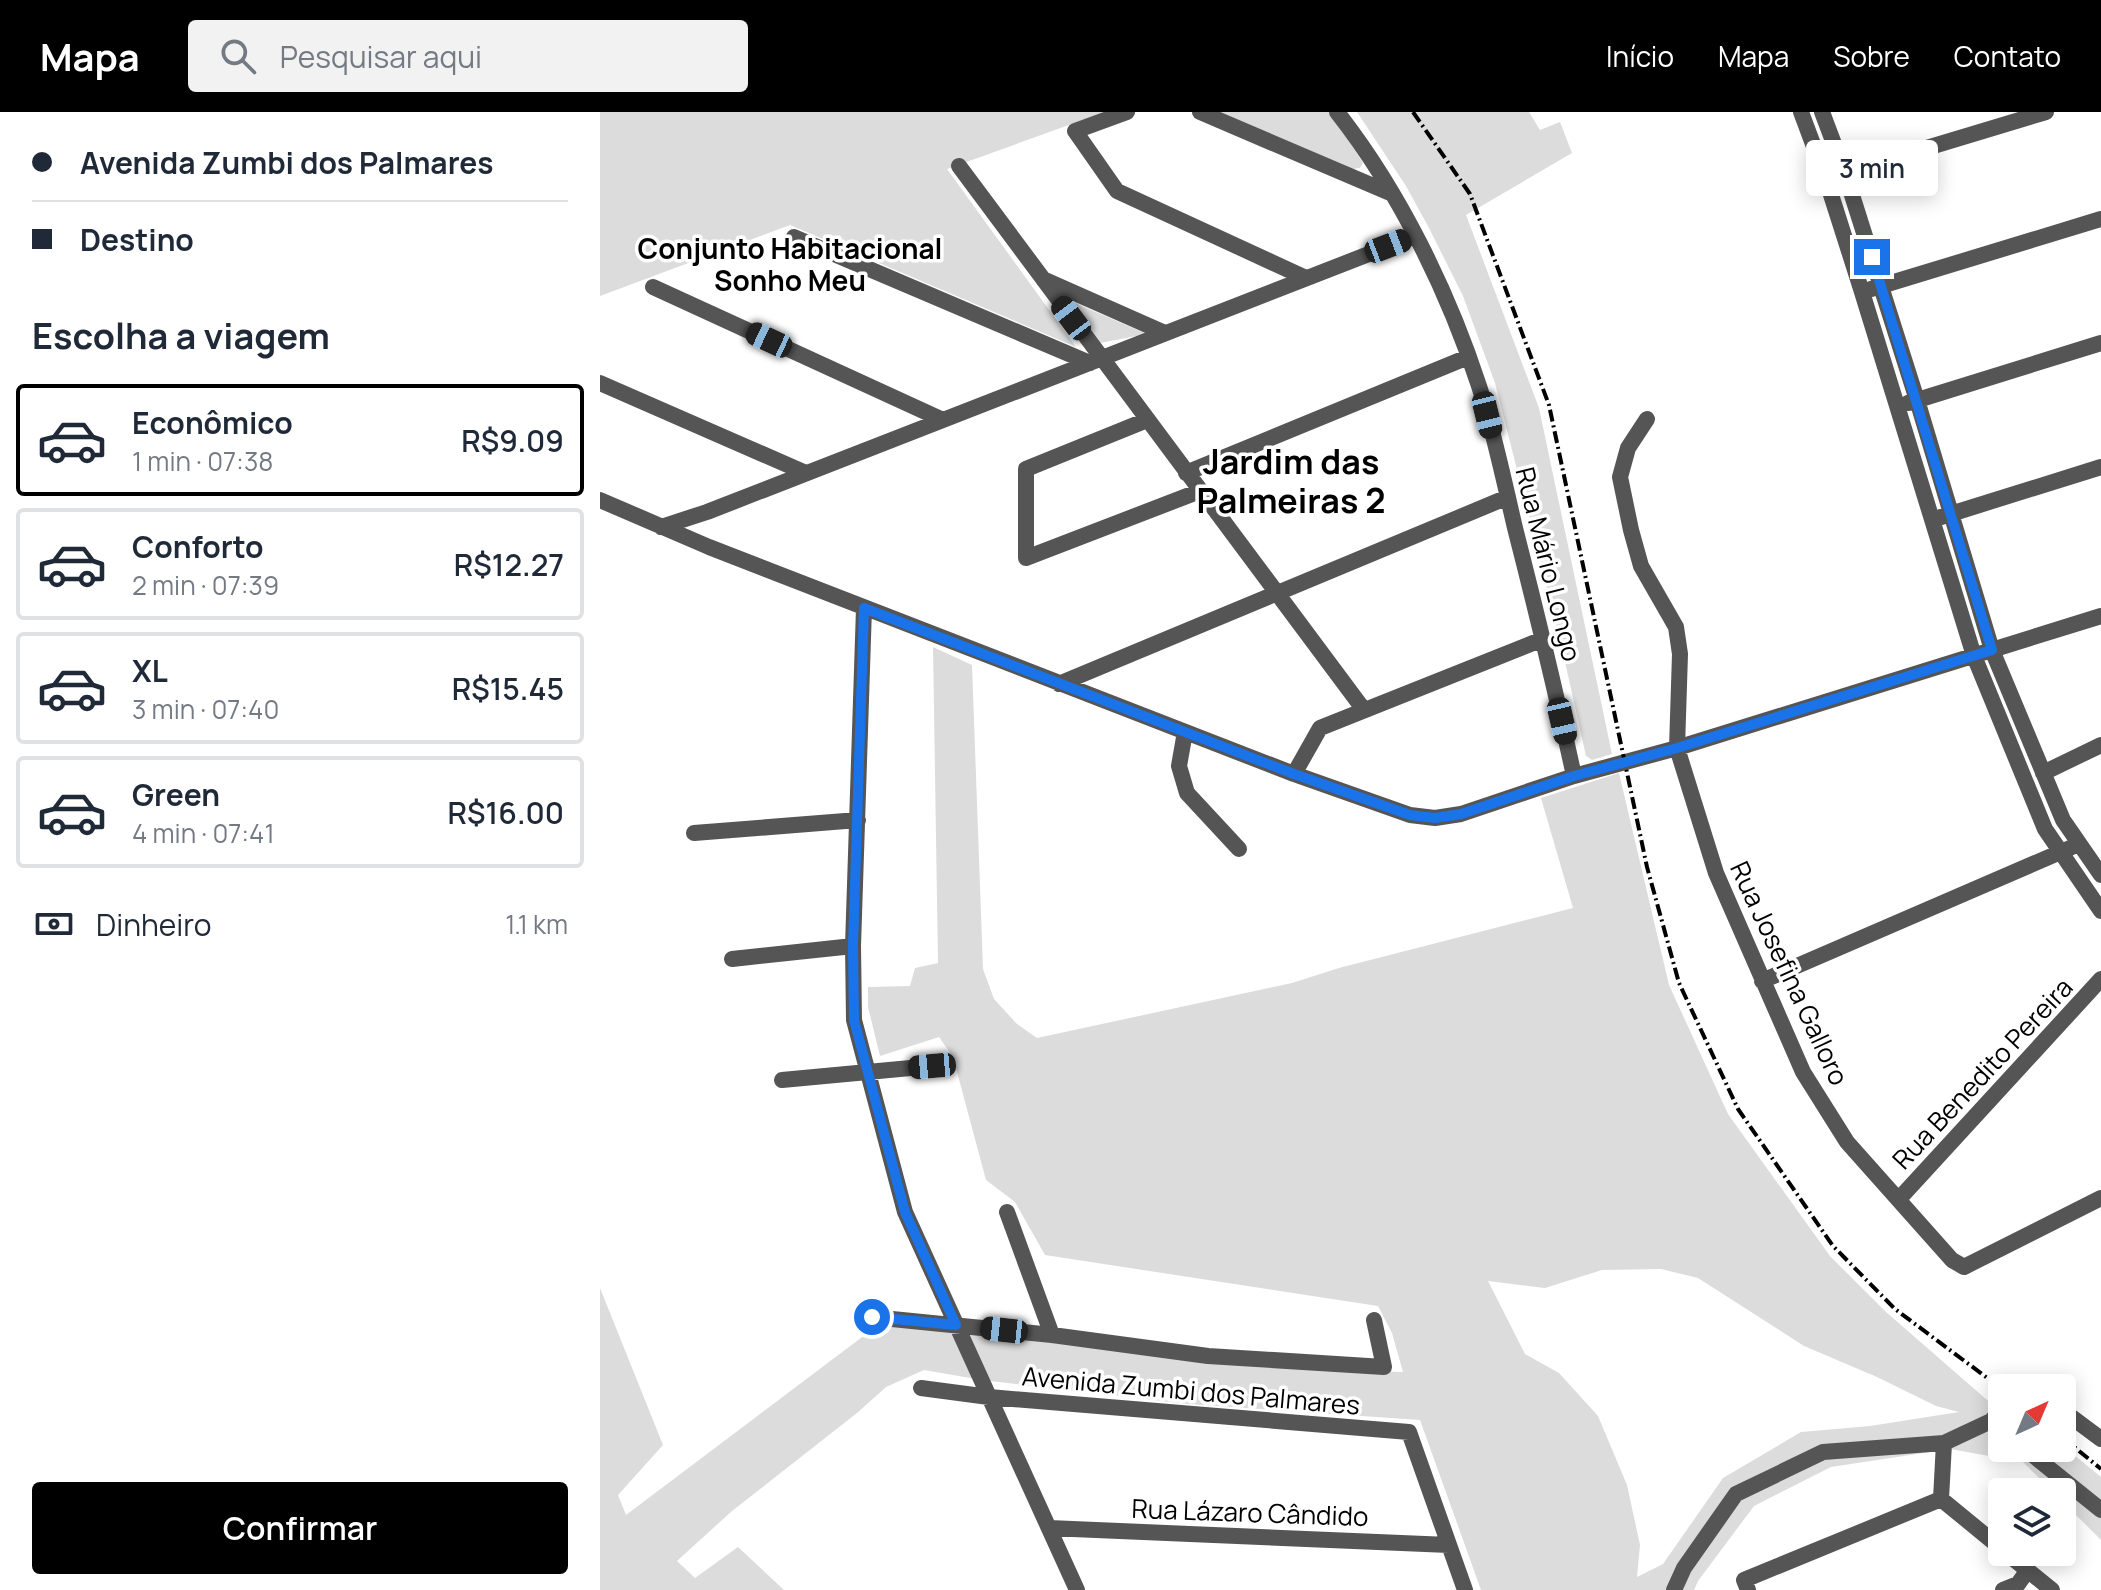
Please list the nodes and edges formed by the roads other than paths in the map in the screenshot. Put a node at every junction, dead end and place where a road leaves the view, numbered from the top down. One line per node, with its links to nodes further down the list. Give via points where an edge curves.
1 (1127, 112): 15 (street, via 1075,131 1117,191)
2 (1200, 112): 10 (street)
3 (1337, 112): 10 (street, Rua Mário Longo)
4 (1801, 112): 9 (street)
5 (1822, 112): 8 (street)
6 (2046, 112): 8 (street)
7 (959, 166): 14 (street)
8 (1845, 173): 9 (street); 16 (street)
9 (1826, 179): 18 (street)
10 (1392, 194): 12 (street, Rua Mário Longo)
11 (2101, 219): 16 (street)
12 (1415, 236): 15 (street); 21 (street, Rua Mário Longo)
13 (794, 237): 22 (street)
14 (1042, 278): 19 (street); 22 (street)
15 (1306, 278): 19 (street)
16 (1881, 285): 18 (street); 24 (street)
17 (653, 287): 27 (street)
18 (1862, 292): 25 (street)
19 (1165, 333): 22 (street)
20 (2101, 343): 24 (street)
21 (1468, 357): 31 (street); 33 (street, Rua Mário Longo)
22 (1096, 360): 27 (street); 28 (street)
23 (600, 383): 30 (street)
24 (1917, 400): 25 (street); 36 (street)
25 (1897, 407): 37 (street)
26 (1647, 419): 50 (street, Rua Josefina Galloro, via 1628,448 1620,477 1641,566 1676,627)
27 (943, 420): 30 (street)
28 (1147, 420): 31 (street); 32 (street, via 1026,469 1026,558)
29 (2101, 467): 36 (street)
30 (806, 473): 35 (street)
31 (1186, 473): 32 (street)
32 (1200, 491): 40 (street)
33 (1508, 497): 40 (street); 43 (street, Rua Mário Longo)
34 (600, 500): 38 (street)
35 (707, 512): 38 (street); 39 (street)
36 (1951, 513): 37 (street); 44 (street)
37 (1932, 519): 45 (street)
38 (661, 527): 39 (street)
39 (709, 547): 41 (street)
40 (1275, 592): 46 (street); 47 (street)
41 (864, 608): 46 (street); 54 (street)
42 (2101, 616): 44 (street)
43 (1543, 639): 47 (street); 53 (street, Rua Mário Longo)
44 (1992, 650): 45 (street); 51 (street)
45 (1974, 656): 50 (street); 58 (street, via 2045,829)
46 (1059, 684): 48 (street)
47 (1364, 710): 52 (street, via 1320,728)
48 (1185, 732): 52 (street); 57 (street, via 1179,766 1187,793)
49 (2101, 745): 51 (street)
50 (1677, 748): 53 (street); 65 (street, Rua Josefina Galloro, via 1716,873)
51 (2043, 773): 56 (street)
52 (1294, 774): 53 (street, via 1410,815 1435,818)
53 (1574, 776)
54 (858, 820): 55 (street); 62 (street)
55 (694, 833)
56 (2079, 844): 58 (street); 59 (street)
57 (1239, 849)
58 (2061, 852): 60 (street); 65 (street)
59 (2101, 875)
60 (2095, 890): 61 (street)
61 (2101, 911)
62 (853, 946): 63 (street); 67 (street, via 854,1020)
63 (732, 959)
64 (2101, 979): 70 (street, Rua Benedito Pereira)
65 (1762, 981): 70 (street, Rua Josefina Galloro, via 1803,1072 1847,1142)
66 (932, 1066): 67 (street)
67 (867, 1072): 68 (street); 74 (street, via 905,1212)
68 (782, 1080)
69 (2101, 1198): 70 (street, Rua Josefina Galloro, via 1964,1267)
70 (1899, 1199)
71 (1007, 1212): 75 (street)
72 (872, 1317): 74 (street, Avenida Zumbi dos Palmares)
73 (1374, 1320): 75 (street, Avenida Zumbi dos Palmares, via 1384,1367 1208,1356)
74 (956, 1325): 75 (street, Avenida Zumbi dos Palmares); 77 (street)
75 (1052, 1335)
76 (921, 1388): 77 (street, Avenida Zumbi dos Palmares)
77 (989, 1397): 85 (street); 87 (street, Avenida Zumbi dos Palmares, via 1409,1432)
78 (2076, 1420): 80 (street)
79 (1988, 1424): 81 (street)
80 (2101, 1439)
81 (1944, 1443): 83 (street); 92 (street, via 1823,1452 1736,1494)
82 (2041, 1462): 84 (street)
83 (1941, 1499): 86 (street); 93 (street, via 1744,1580)
84 (2101, 1510)
85 (1049, 1528): 87 (street, Rua Lázaro Cândido); 90 (street)
86 (1988, 1538)
87 (1449, 1545): 91 (street)
88 (2023, 1566): 89 (street)
89 (2028, 1570): 94 (street, via 2018,1584); 95 (street)
90 (1077, 1590)
91 (1465, 1590)
92 (1674, 1590)
93 (1748, 1590)
94 (2003, 1590)
95 (2052, 1590)

